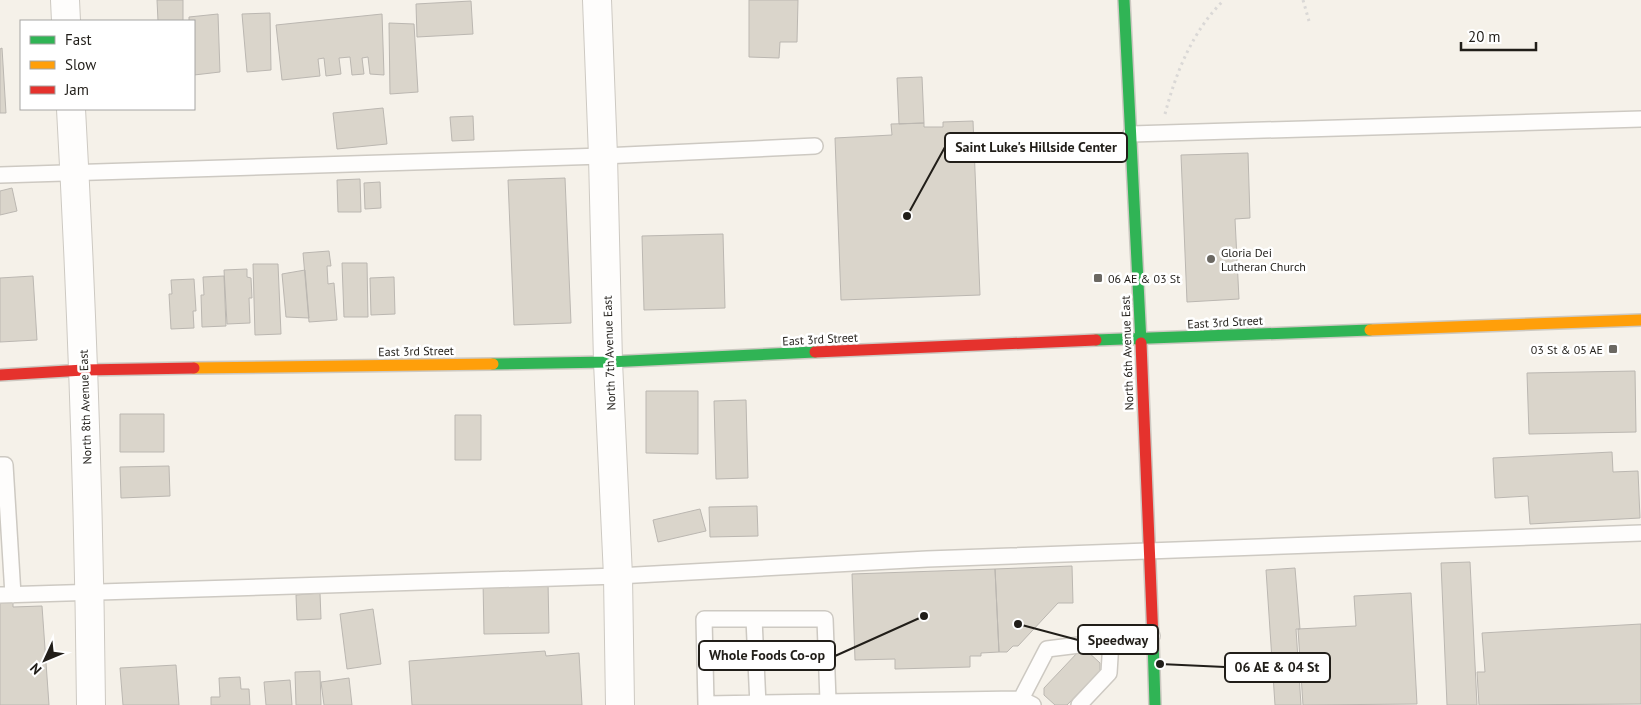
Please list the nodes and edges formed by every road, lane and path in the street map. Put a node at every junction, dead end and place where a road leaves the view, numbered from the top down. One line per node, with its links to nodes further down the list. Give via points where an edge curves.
1 (65, 0): 6 (street)
2 (596, 0): 13 (street, North 7th Avenue East)
3 (1124, 0): 11 (street, North 6th Avenue East)
4 (1224, 0): 9 (path, via 1192,43 1172,89)
5 (1303, 0): 7 (path)
6 (66, 20)
7 (1309, 21)
8 (71, 110): 14 (street, North 8th Avenue East)
9 (1165, 117)
10 (1641, 119): 11 (lane)
11 (1131, 134): 17 (street, North 6th Avenue East)
12 (815, 146): 13 (lane)
13 (603, 156): 14 (lane); 18 (street, North 7th Avenue East)
14 (75, 172): 15 (lane); 19 (street, North 8th Avenue East)
15 (0, 175)
16 (1641, 320): 17 (street, East 3rd Street)
17 (1141, 340): 18 (street, East 3rd Street); 23 (street, North 6th Avenue East)
18 (608, 362): 19 (street, East 3rd Street); 24 (street, North 7th Avenue East)
19 (84, 370): 20 (street, East 3rd Street); 25 (street, North 8th Avenue East)
20 (0, 375)
21 (0, 465): 26 (lane, via 5,465)
22 (1641, 533): 23 (lane)
23 (1149, 551): 24 (lane, via 909,559); 28 (street, North 6th Avenue East)
24 (618, 576): 25 (lane); 34 (street, North 7th Avenue East)
25 (90, 593): 26 (lane); 33 (street, North 8th Avenue East)
26 (7, 595)
27 (754, 619): 30 (lane, via 825,619); 32 (lane); 32 (lane, via 704,619 706,704)
28 (1152, 636): 29 (lane); 36 (street, North 6th Avenue East)
29 (1111, 641): 31 (lane, via 1046,649); 35 (lane, via 1109,673)
30 (828, 701): 31 (lane); 32 (lane)
31 (1025, 703)
32 (758, 704)
33 (91, 705)
34 (620, 705)
35 (1079, 705)
36 (1154, 705)

